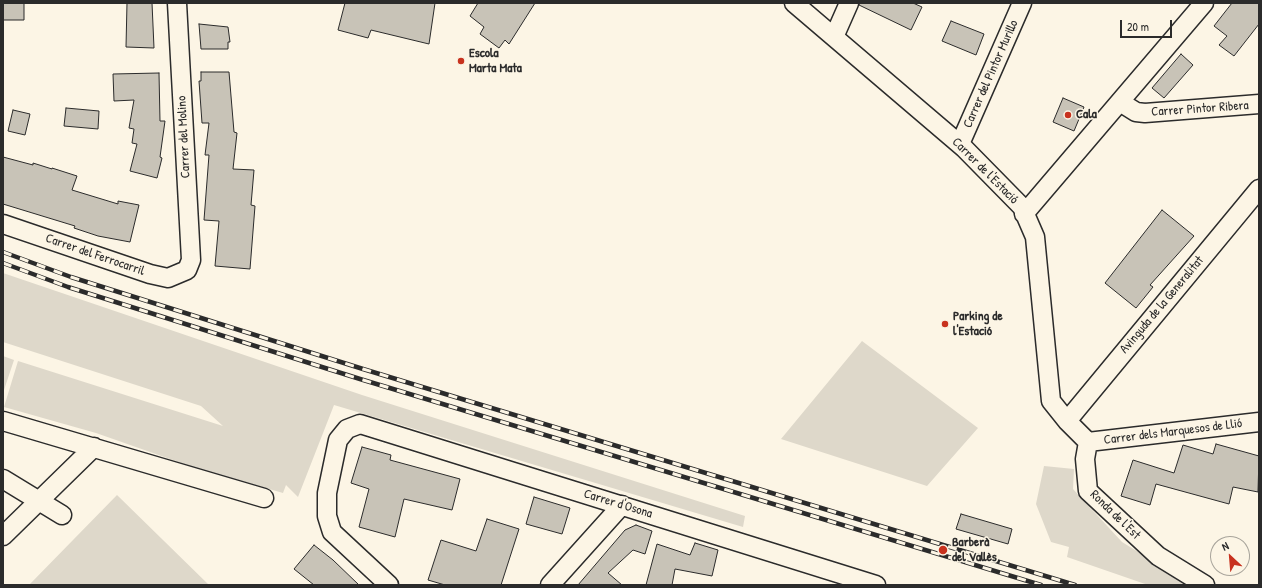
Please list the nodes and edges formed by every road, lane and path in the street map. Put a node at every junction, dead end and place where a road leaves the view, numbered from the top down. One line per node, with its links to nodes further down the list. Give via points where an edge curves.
1 (177, 3): 13 (street, Carrer del Molino, via 191,260)
2 (794, 3): 6 (street, Carrer de l'Estació)
3 (849, 3): 6 (street)
4 (1022, 3): 9 (street, Carrer del Pintor Murillo)
5 (1204, 3): 7 (street)
6 (834, 37): 9 (street, Carrer de l'Estació)
7 (1120, 102): 8 (street, Carrer Pintor Ribera, via 1136,112 1145,113); 11 (street)
8 (1259, 104)
9 (960, 144): 11 (street, Carrer de l'Estació, via 1022,207)
10 (1259, 189): 15 (street, Avinguda de la Generalitat)
11 (1024, 214): 15 (street, Carrer de l'Estació, via 1035,237 1051,401)
12 (3, 224): 13 (street, Carrer del Ferrocarril, via 150,274 168,278)
13 (187, 270)
14 (3, 420): 18 (street, via 29,421)
15 (1067, 421): 17 (street)
16 (1259, 422): 17 (street, Carrer dels Marquesos de Llió)
17 (1088, 442): 28 (street, Ronda de l'Est, via 1085,458 1088,491 1158,556)
18 (94, 447): 20 (street, via 172,464); 21 (street)
19 (3, 479): 21 (street)
20 (264, 498)
21 (39, 500): 23 (street); 24 (street)
22 (622, 505): 25 (street, Carrer d'Osona, via 360,424 347,429 338,440 327,493 327,516 332,532); 26 (street); 27 (street, Carrer d'Osona)
23 (62, 515)
24 (3, 536)
25 (389, 585)
26 (550, 585)
27 (876, 585)
28 (1205, 585)

